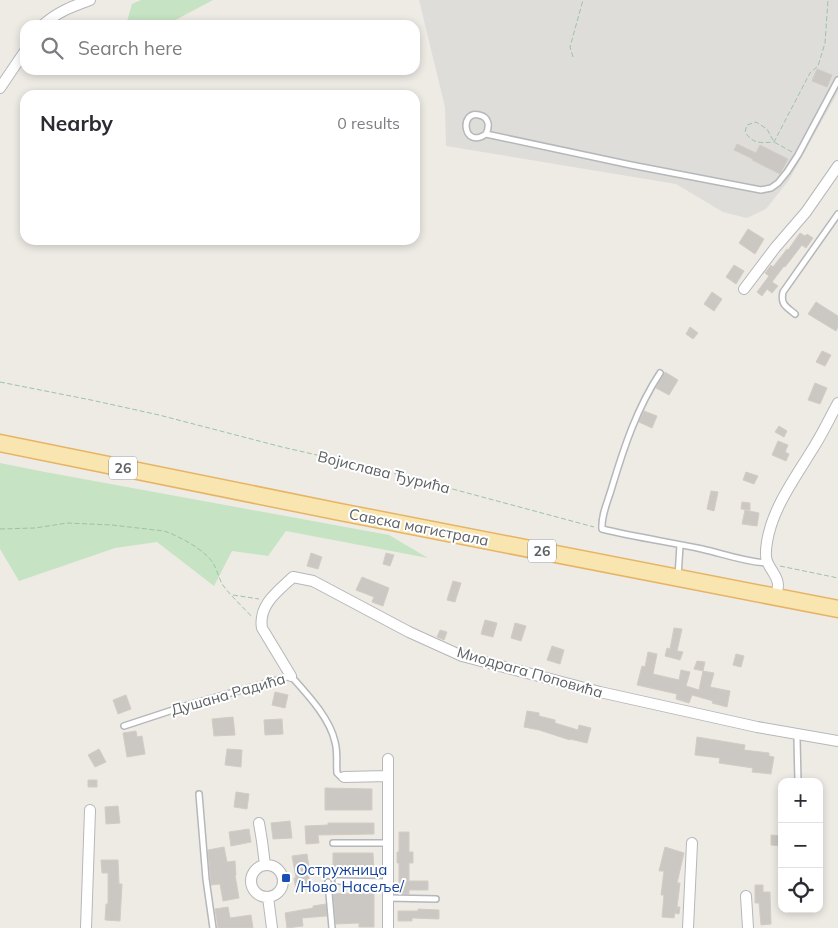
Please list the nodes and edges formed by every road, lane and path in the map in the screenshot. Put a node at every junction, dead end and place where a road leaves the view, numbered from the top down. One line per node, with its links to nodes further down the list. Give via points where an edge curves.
1 (90, 0): 4 (street, via 68,8)
2 (583, 0): 5 (path, via 570,47)
3 (828, 0): 10 (path, via 825,43 818,66 810,73)
4 (50, 20)
5 (573, 57)
6 (20, 58): 8 (street)
7 (838, 80): 11 (lane)
8 (0, 88)
9 (486, 134): 9 (lane, via 476,138 470,136 465,126 470,117 481,115 486,118); 11 (lane, via 761,190 778,183)
10 (774, 142): 10 (path, via 766,129 756,122 747,125 745,132 749,138 758,143); 11 (path)
11 (798, 155)
12 (838, 166): 14 (street, via 806,212)
13 (838, 214): 15 (lane, via 783,292 783,304)
14 (744, 289)
15 (795, 314)
16 (660, 373): 21 (lane, via 646,395 626,443)
17 (0, 382): 21 (path, Војислава Ђурића, via 160,415)
18 (837, 407): 23 (street, via 775,515 767,542)
19 (0, 443): 24 (main road, Савска магистрала / 26)
20 (0, 529): 26 (path, via 67,523 164,531 179,537 209,558)
21 (602, 529): 22 (lane)
22 (680, 545): 23 (lane); 24 (lane)
23 (767, 563): 25 (path); 27 (street, via 777,581)
24 (678, 578): 27 (main road, Савска магистрала / 26)
25 (838, 578)
26 (231, 595): 28 (path); 30 (path)
27 (776, 597): 29 (main road, Савска магистрала / 26)
28 (269, 599): 30 (street, Миодрага Поповића, via 262,615); 33 (street, Миодрага Поповића, via 293,577 313,580 409,632 462,656 600,692)
29 (838, 609)
30 (262, 628): 31 (street)
31 (291, 676): 32 (lane, Душана Радића); 37 (lane, Душана Радића, via 328,725 335,741 337,773)
32 (124, 726)
33 (798, 734): 34 (street, Миодрага Поповића); 38 (lane)
34 (838, 741)
35 (388, 759): 36 (street)
36 (388, 776): 37 (street, Душана Радића); 43 (street)
37 (344, 777)
38 (798, 778)
39 (199, 794): 54 (lane)
40 (90, 810): 53 (street)
41 (258, 823): 45 (street)
42 (333, 843): 43 (lane)
43 (388, 843): 48 (street)
44 (692, 843): 58 (street)
45 (265, 865): 50 (street, via 256,869 251,882 254,891); 50 (street, via 275,867 282,880 277,893)
46 (338, 881): 48 (lane)
47 (328, 882): 56 (lane)
48 (388, 882): 51 (street)
49 (746, 896): 59 (street)
50 (268, 897): 55 (street)
51 (388, 898): 52 (lane); 57 (street)
52 (436, 899)
53 (86, 928)
54 (213, 928)
55 (272, 928)
56 (332, 928)
57 (388, 928)
58 (688, 928)
59 (748, 928)

